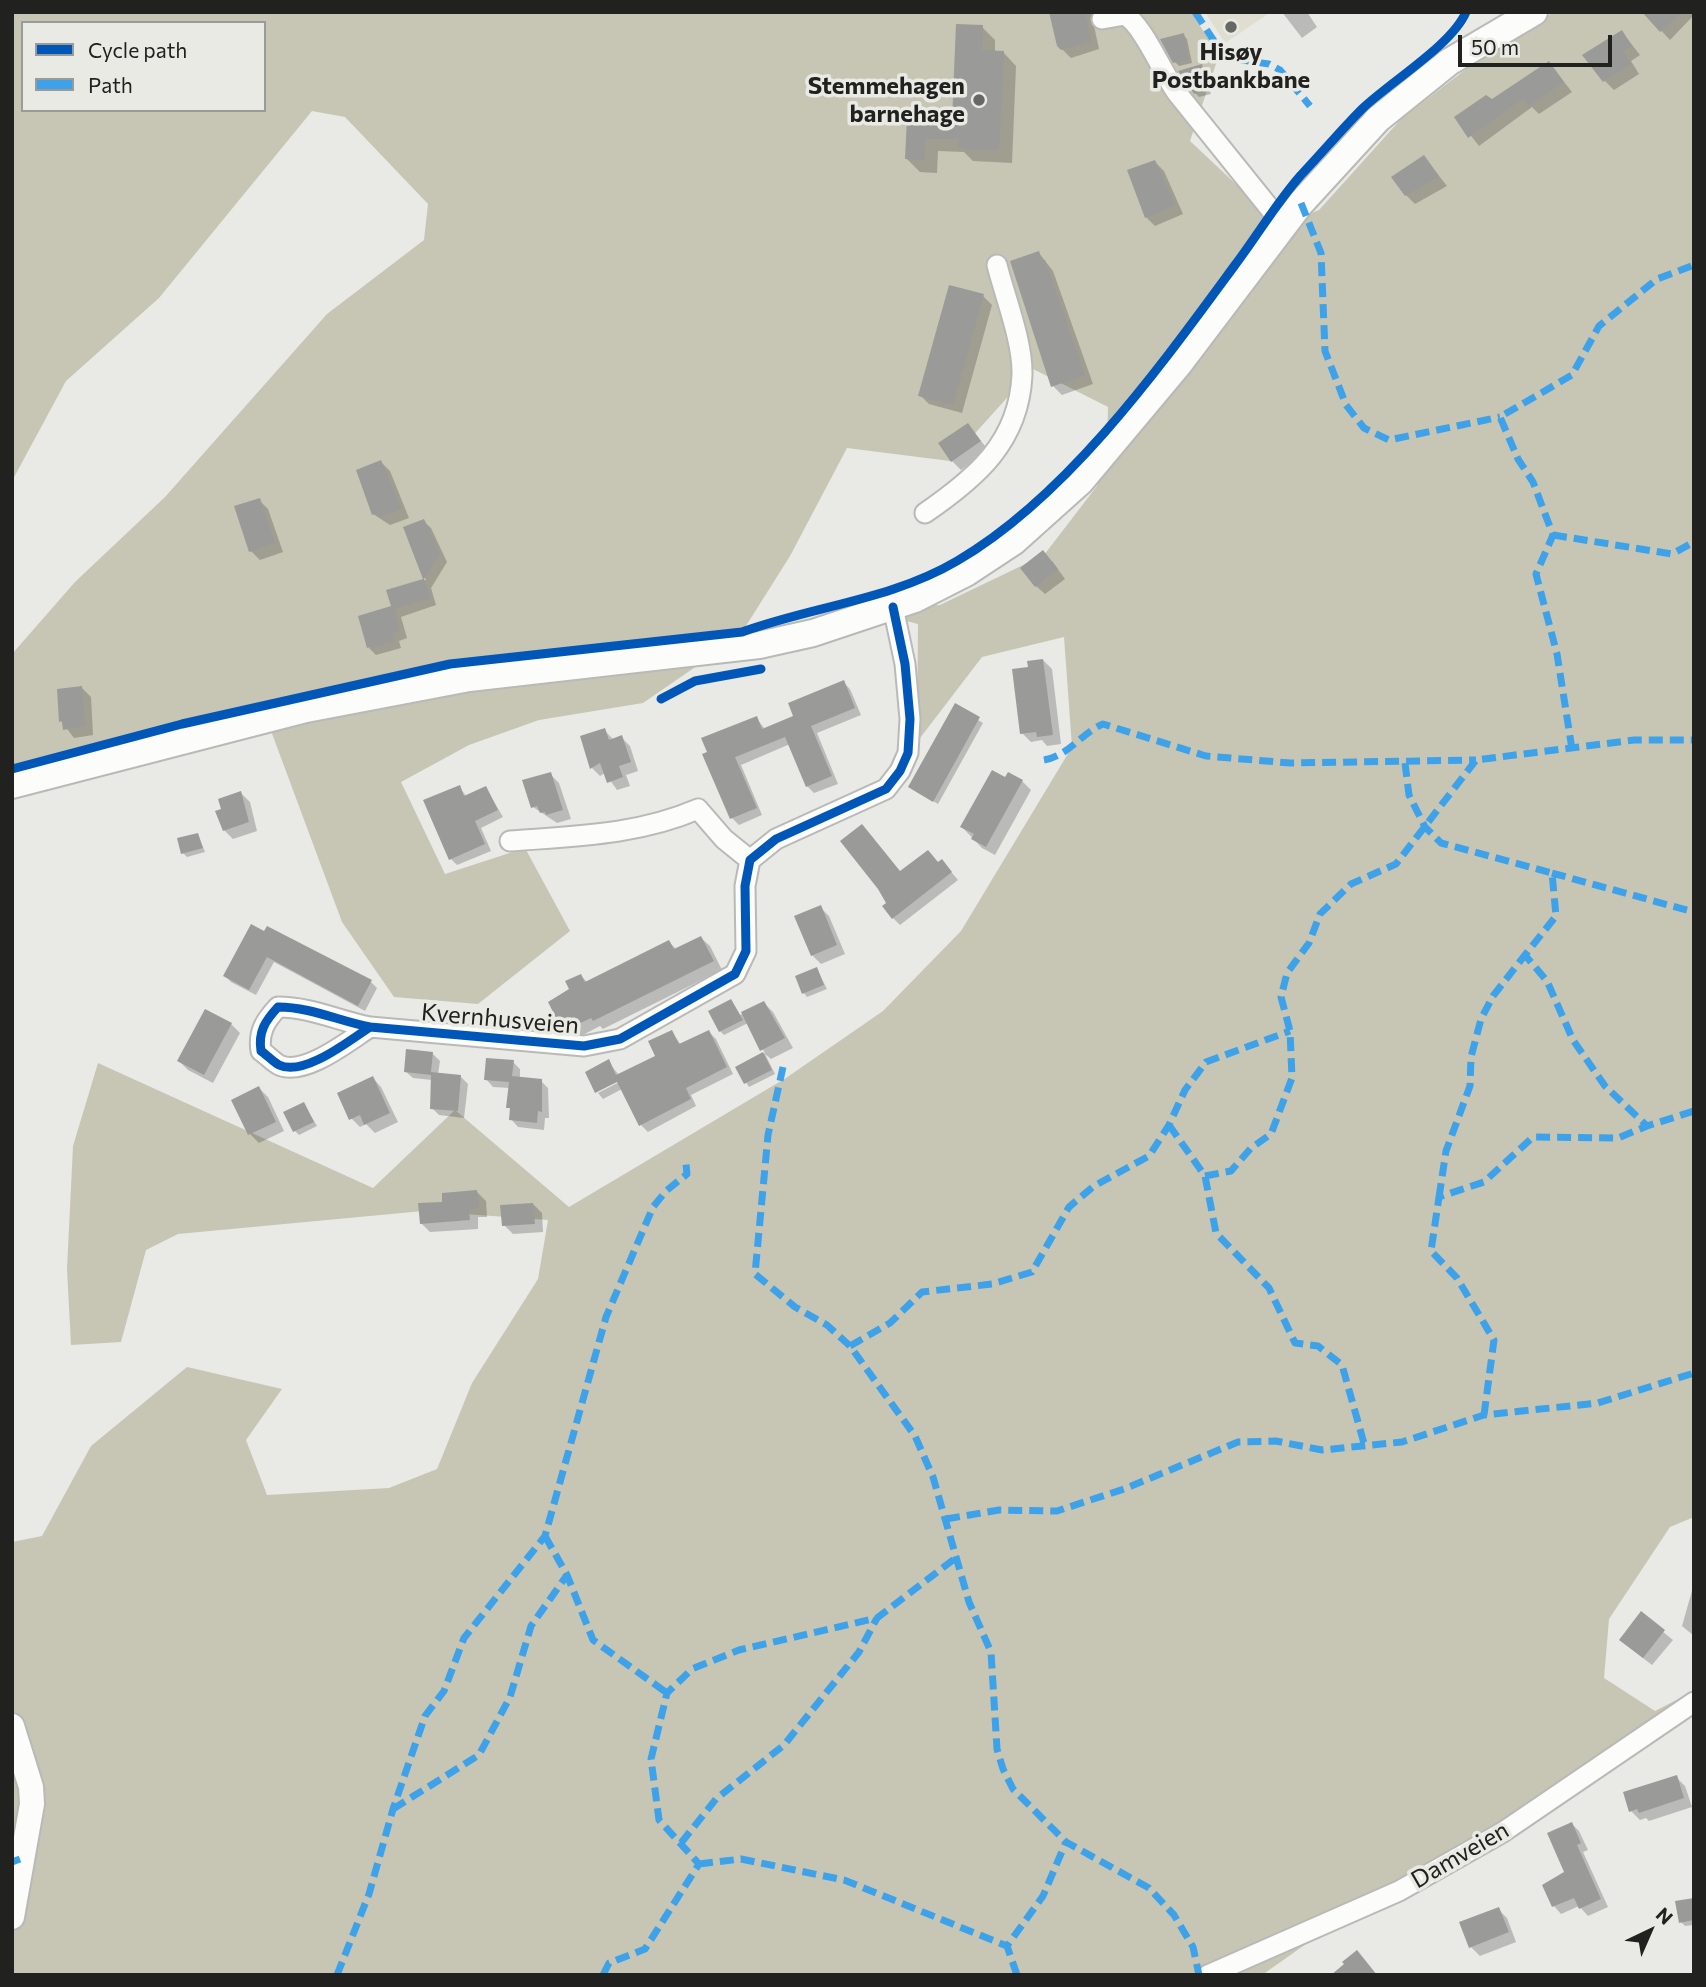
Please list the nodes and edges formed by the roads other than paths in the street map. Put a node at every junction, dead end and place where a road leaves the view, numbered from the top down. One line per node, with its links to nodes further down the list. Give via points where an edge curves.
1 (1534, 12): 3 (main road, via 1449,62 1378,119)
2 (1102, 19): 3 (street, via 1125,15 1140,26 1161,71)
3 (1284, 226): 6 (main road, via 1126,432 1048,513 966,573)
4 (997, 265): 5 (street, via 1022,374 1013,417 1000,448 976,475)
5 (925, 513)
6 (893, 607): 7 (main road, via 759,645 469,678 306,709); 9 (street, via 910,719 908,753 900,771 886,789 776,839)
7 (12, 785)
8 (510, 841): 9 (street, via 621,832 698,809)
9 (750, 860): 10 (street, Kvernhusveien, via 745,886 746,951 735,974 620,1039 584,1046)
10 (370, 1027): 10 (street, Kvernhusveien, via 301,1007 278,1007 266,1019 259,1037 261,1051 280,1066 300,1067)
11 (1694, 1702): 14 (street, Damveien, via 1503,1832 1399,1891)
12 (12, 1726): 13 (street, via 32,1804)
13 (12, 1917)
14 (1220, 1973)

